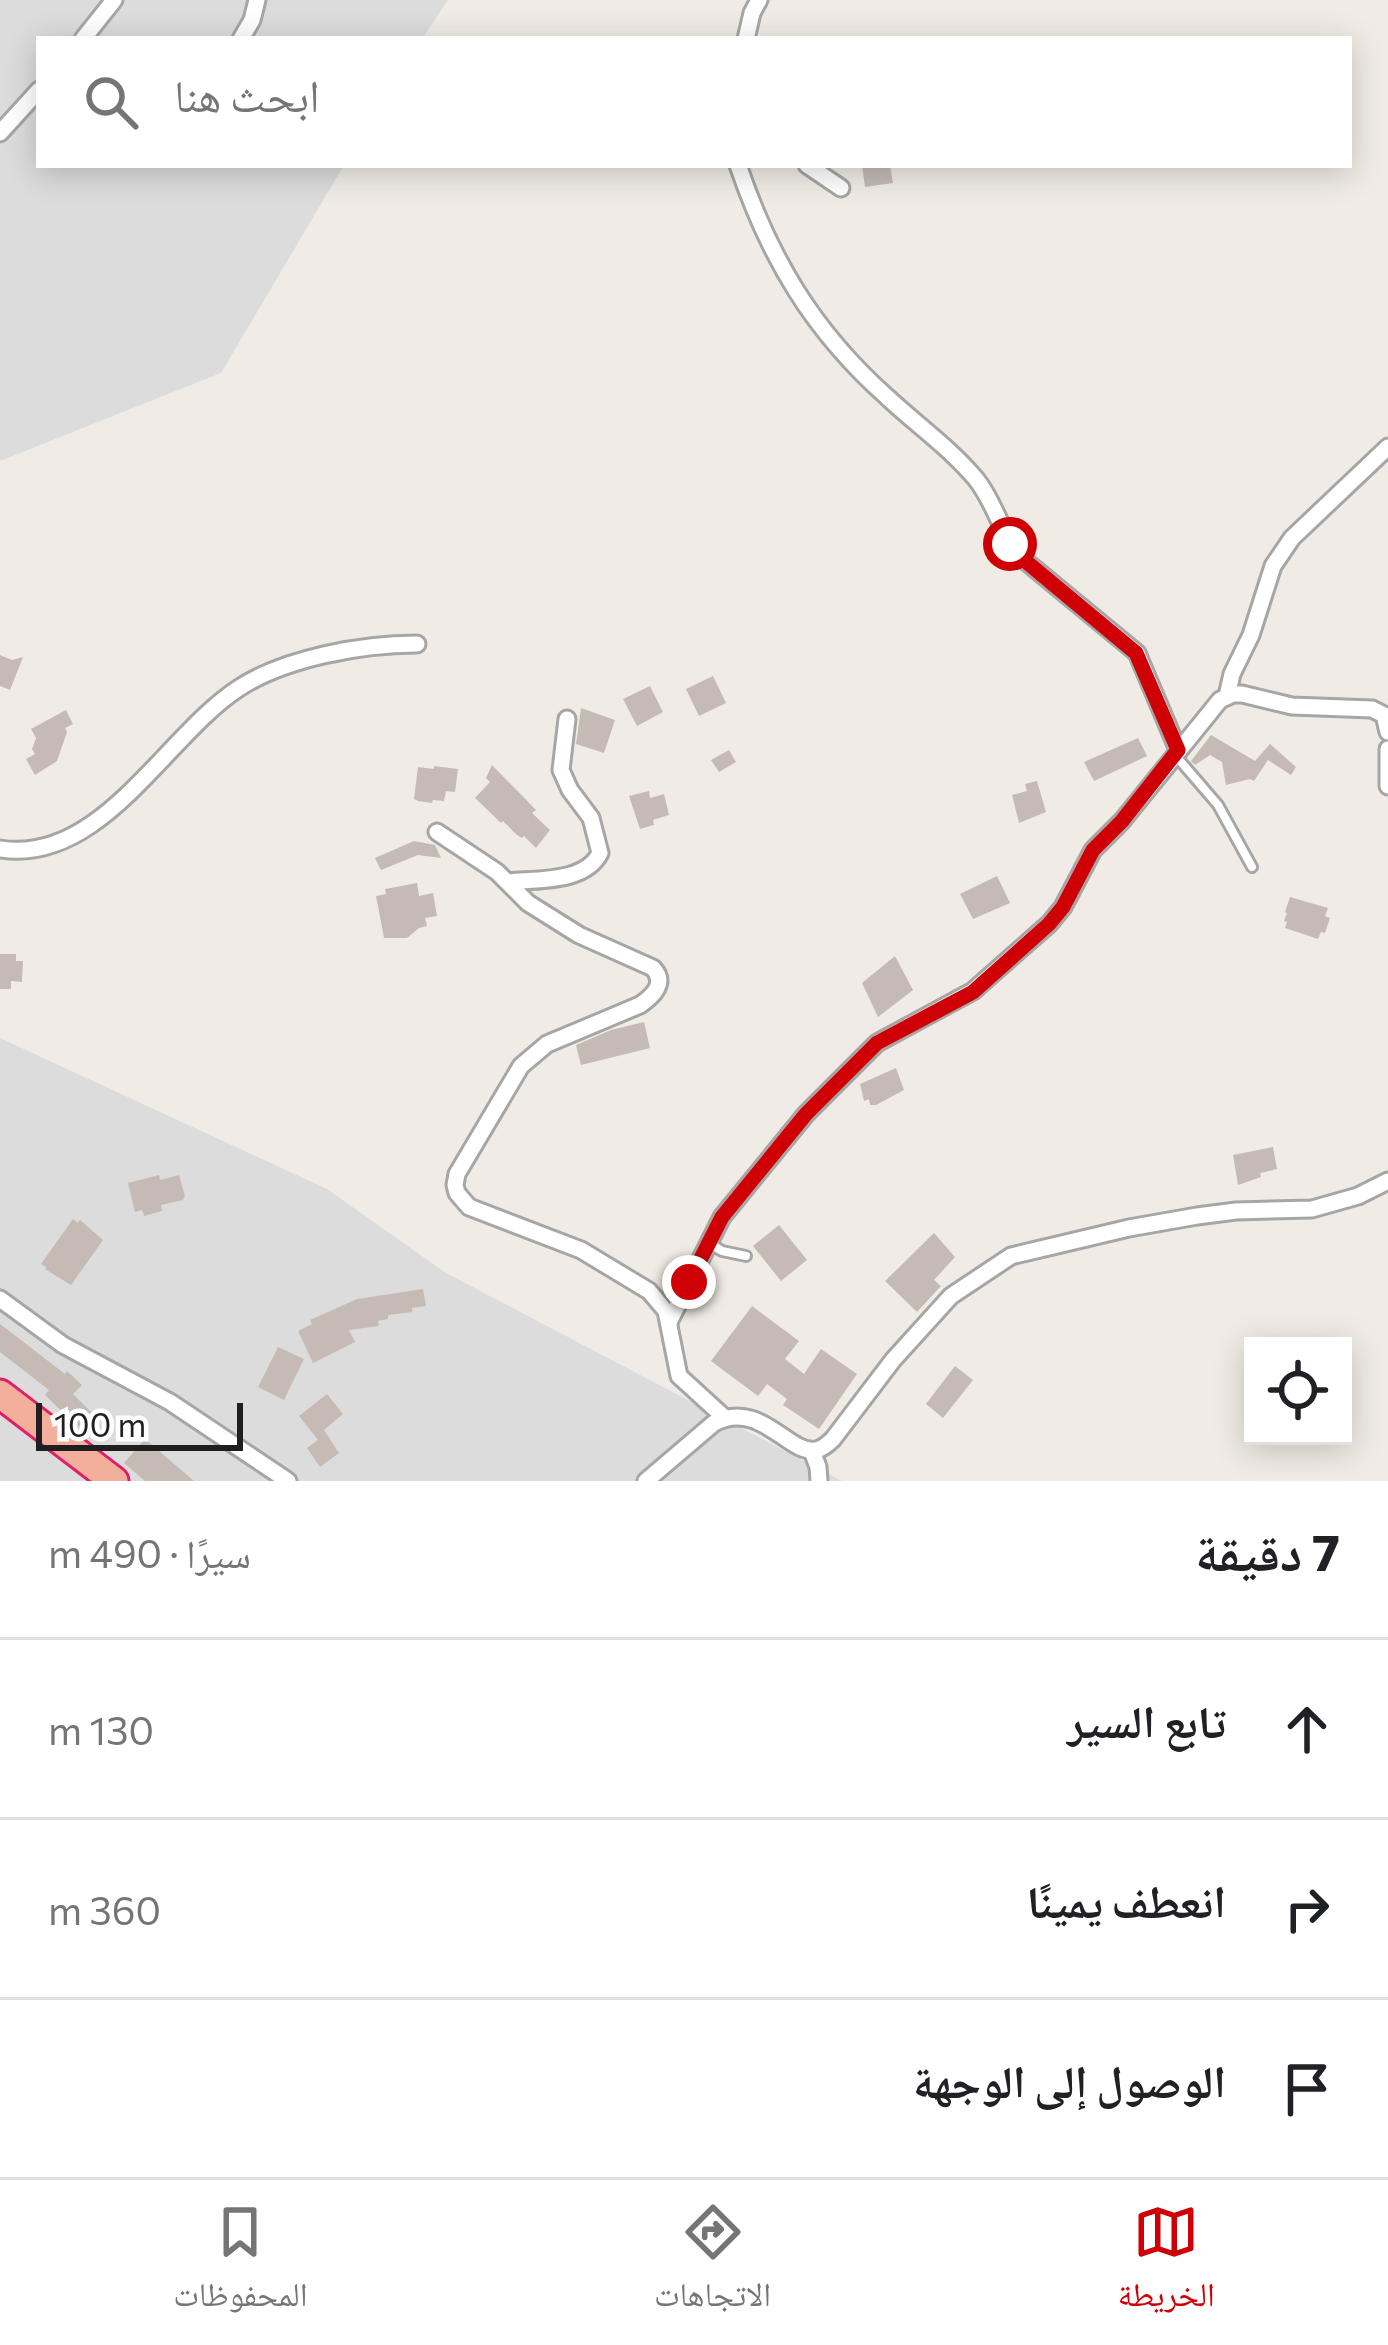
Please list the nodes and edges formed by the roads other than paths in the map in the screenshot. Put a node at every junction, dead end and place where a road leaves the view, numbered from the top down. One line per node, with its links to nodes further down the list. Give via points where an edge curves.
1 (114, 0): 4 (street)
2 (257, 0): 5 (street)
3 (759, 0): 6 (street)
4 (84, 36)
5 (243, 36)
6 (747, 36)
7 (36, 93): 8 (street)
8 (0, 133)
9 (739, 168): 18 (street, via 810,314 980,483 1023,559 1136,653)
10 (811, 168): 11 (street)
11 (841, 188)
12 (1388, 447): 14 (street, via 1273,566)
13 (417, 644): 21 (street, via 330,654 256,679 87,827 49,845)
14 (1227, 696): 16 (street, via 1372,709 1384,715); 18 (street)
15 (567, 719): 23 (street, via 561,770 591,818 600,853 572,875)
16 (1388, 732)
17 (1388, 749): 19 (street)
18 (1177, 752): 22 (lane); 25 (street, via 1093,850 1049,924 973,992 877,1043 744,1187)
19 (1388, 786)
20 (437, 832): 23 (street)
21 (0, 849)
22 (1252, 867)
23 (508, 882): 28 (street, via 579,935 653,968 660,982 640,1005 548,1044 521,1066 455,1185 469,1207 607,1263 661,1302)
24 (1388, 1180): 32 (street, via 1312,1209 1197,1216 1011,1256 951,1296 833,1439)
25 (709, 1243): 26 (lane); 28 (street)
26 (746, 1256)
27 (0, 1299): 35 (street)
28 (669, 1322): 31 (street, via 679,1376)
29 (0, 1394): 34 (highway)
30 (0, 1412): 33 (highway)
31 (724, 1418): 32 (street, via 752,1419); 36 (street)
32 (812, 1451): 37 (street)
33 (89, 1481)
34 (114, 1481)
35 (288, 1481)
36 (646, 1481)
37 (819, 1481)

